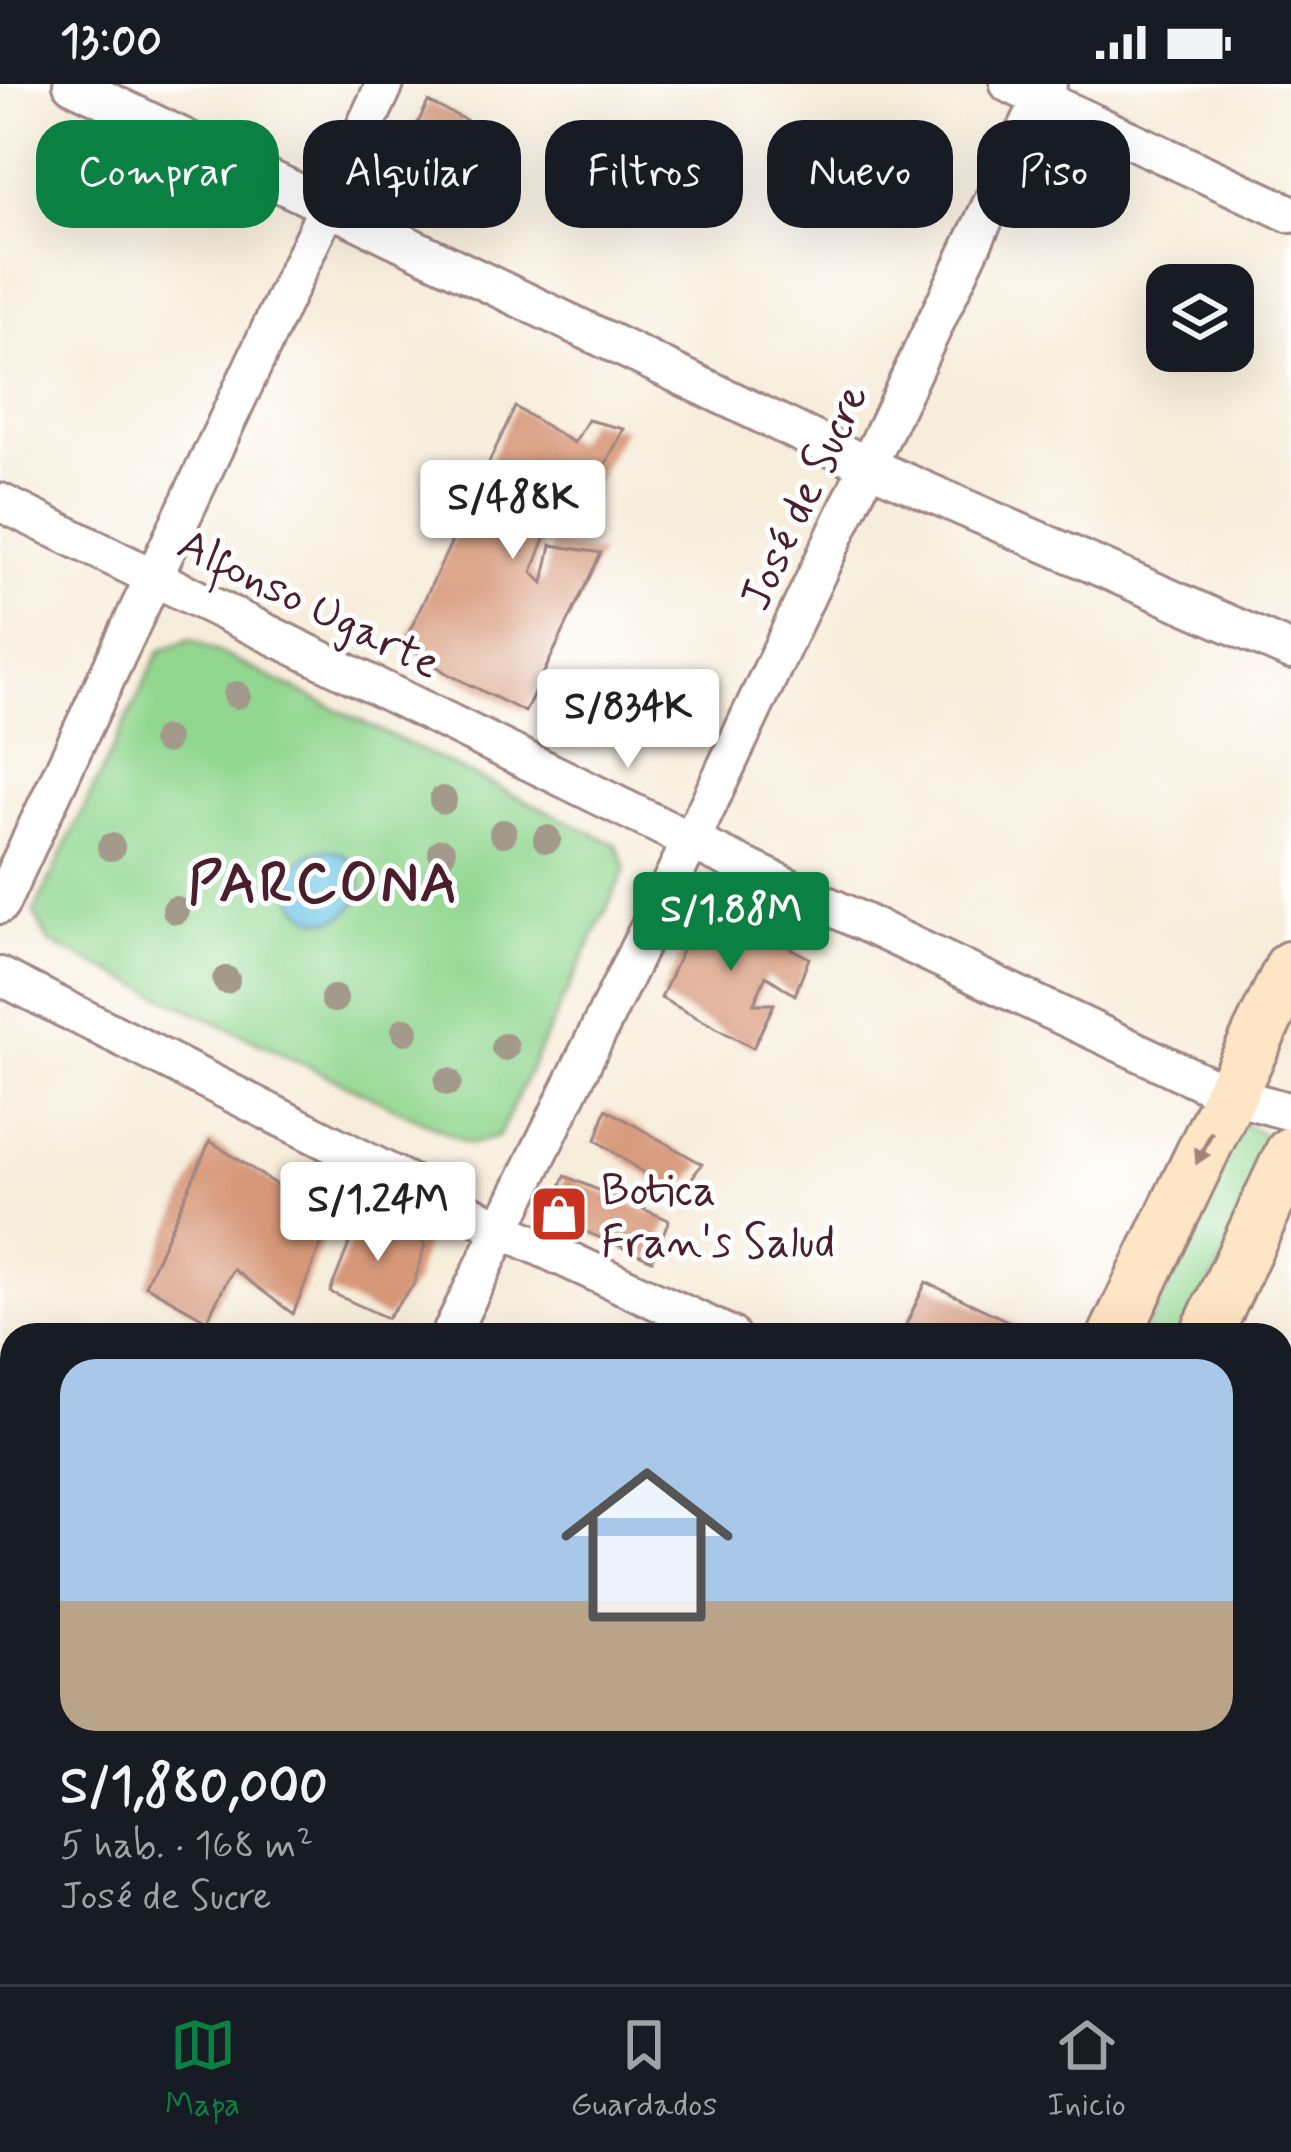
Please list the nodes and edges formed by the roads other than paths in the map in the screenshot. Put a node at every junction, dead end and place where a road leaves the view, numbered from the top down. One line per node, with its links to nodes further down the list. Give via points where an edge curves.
1 (72, 84): 5 (street)
2 (385, 84): 4 (street)
3 (1033, 89): 6 (street); 9 (street, José de Sucre)
4 (368, 120)
5 (303, 198)
6 (1291, 214)
7 (318, 228): 11 (street)
8 (365, 228): 9 (street)
9 (869, 466): 12 (street); 13 (street, José de Sucre)
10 (0, 502): 11 (street, Alfonso Ugarte)
11 (151, 578): 13 (street, Alfonso Ugarte); 14 (street)
12 (1291, 651)
13 (692, 841): 17 (street, Alfonso Ugarte); 20 (street, José de Sucre)
14 (0, 905)
15 (1291, 967): 17 (street)
16 (0, 976): 20 (street)
17 (1230, 1095): 18 (street, Alfonso Ugarte); 23 (street, one-way to 23)
18 (1291, 1112)
19 (1291, 1153): 24 (street)
20 (501, 1229): 21 (street, José de Sucre); 22 (street)
21 (456, 1323)
22 (704, 1323)
23 (1121, 1323)
24 (1212, 1323)

